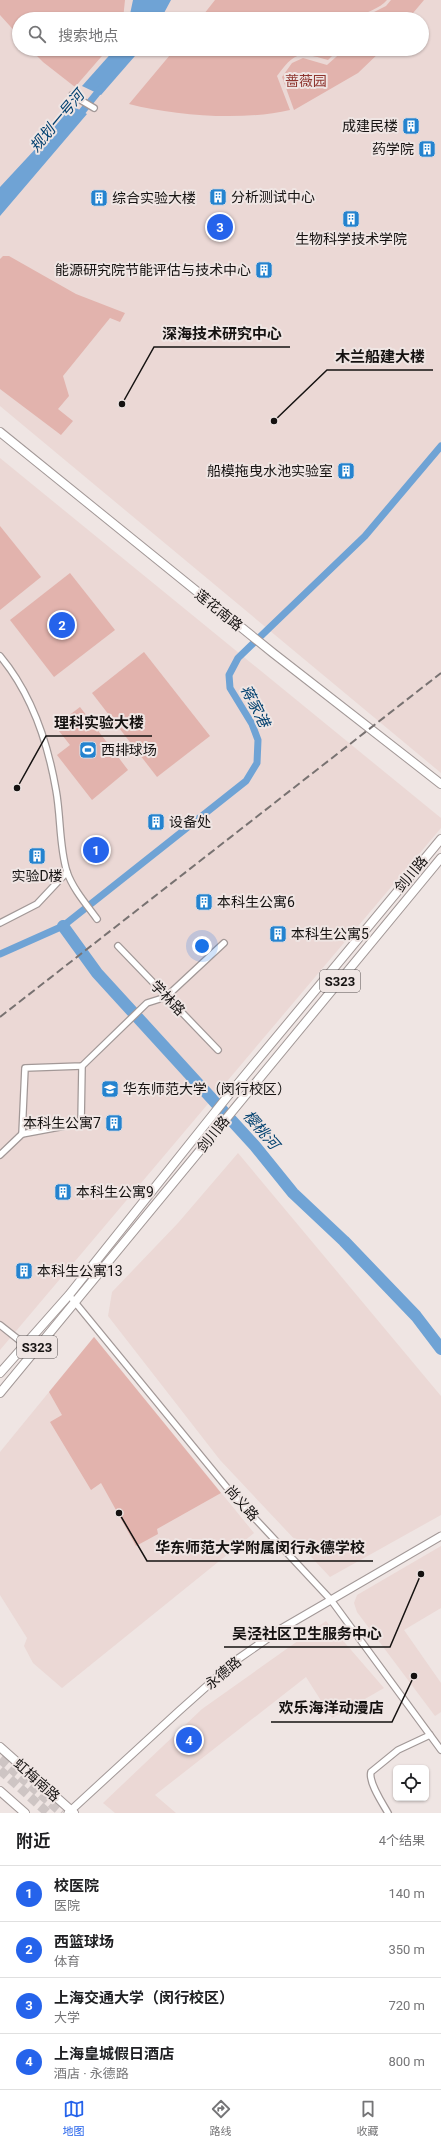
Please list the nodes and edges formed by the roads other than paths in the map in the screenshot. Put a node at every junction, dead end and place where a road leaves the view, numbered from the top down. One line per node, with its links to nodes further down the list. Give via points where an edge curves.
1 (72, 95): 2 (street)
2 (94, 108)
3 (0, 432): 5 (main road, 莲花南路, via 242,629)
4 (0, 656): 8 (street, via 24,692 36,718 57,791)
5 (441, 784)
6 (441, 839): 18 (main road, 剑川路, via 231,1092)
7 (441, 858): 19 (main road, 剑川路 / S323)
8 (67, 872): 9 (street); 10 (street, via 37,904)
9 (96, 919)
10 (0, 923)
11 (224, 943): 13 (street)
12 (118, 946): 13 (street, 学林路)
13 (166, 997): 14 (street, 学林路); 15 (street, via 147,1003)
14 (218, 1050)
15 (82, 1066): 16 (street, via 80,1123); 16 (street, via 25,1068)
16 (22, 1134): 17 (street)
17 (0, 1155)
18 (69, 1295): 19 (street, 尚义路); 21 (main road, 剑川路)
19 (75, 1302): 23 (main road, 剑川路 / S323); 25 (street, 尚义路, via 233,1495)
20 (0, 1325): 21 (street)
21 (24, 1344): 22 (main road, 剑川路)
22 (0, 1373)
23 (0, 1393)
24 (441, 1536): 25 (street, 永德路)
25 (331, 1600): 26 (street, 尚义路); 30 (street, 永德路, via 281,1629 236,1661)
26 (430, 1735): 28 (street, 尚义路); 32 (street, via 398,1750 371,1772 376,1791)
27 (0, 1747): 30 (main road, 虹梅南路)
28 (441, 1750)
29 (0, 1791): 31 (main road)
30 (71, 1812)
31 (25, 1813)
32 (388, 1813)

